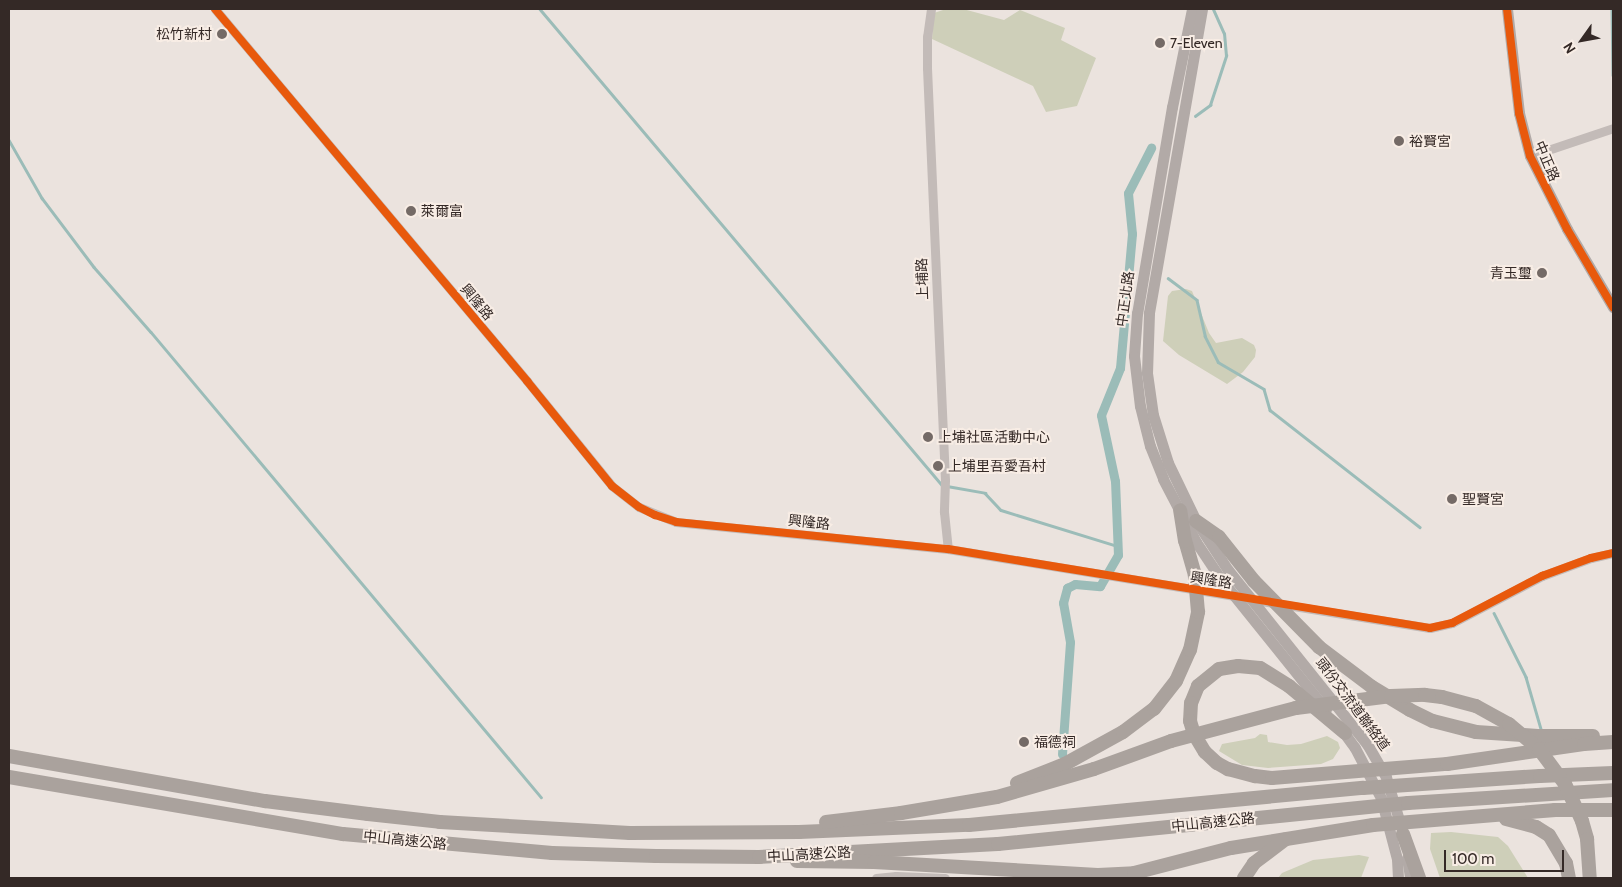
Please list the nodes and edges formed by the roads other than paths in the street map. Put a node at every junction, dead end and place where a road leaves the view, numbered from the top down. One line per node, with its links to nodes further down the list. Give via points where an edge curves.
1 (215, 9): 11 (street, 興隆路, via 620,494 639,507 676,522)
2 (931, 9): 11 (street, 上埔路, via 927,36 928,68)
3 (1192, 9): 9 (main road, 中正北路, via 1146,258 1134,349 1136,382 1148,440 1163,479)
4 (1202, 9): 10 (main road, 中正北路, via 1152,288 1146,354 1149,395 1159,438)
5 (1508, 9): 7 (main road, 中正路, via 1519,113)
6 (1613, 128): 7 (street)
7 (1530, 156): 8 (main road, 中正路, via 1567,229)
8 (1613, 307)
9 (1180, 510): 13 (main road, 中正北路); 21 (highway, via 1195,575 1198,612 1195,637 1168,693 1123,732 1093,750 1049,771)
10 (1196, 521): 13 (main road, 中正北路); 15 (highway, via 1220,537 1254,581 1319,647 1372,687 1433,721 1458,729 1493,734)
11 (948, 549): 12 (street, 興隆路, via 1430,628 1452,623 1542,576)
12 (1613, 553)
13 (1224, 574): 14 (main road, 頭份交流道聯絡道, via 1268,641); 25 (main road, 頭份交流道聯絡道, via 1280,634 1367,744 1386,777)
14 (1345, 733): 16 (highway, via 1290,686 1260,668 1238,666 1218,670 1198,686 1191,703 1190,721 1199,743 1217,763 1228,769 1272,778 1398,769); 33 (main road, 頭份交流道聯絡道, via 1381,798 1397,859)
15 (1613, 736)
16 (1613, 742)
17 (9, 756): 24 (highway, 中山高速公路, via 265,801 440,822 600,832)
18 (1613, 773): 24 (highway, 中山高速公路, via 1364,788 969,825)
19 (9, 777): 27 (highway, 中山高速公路, via 333,832 446,845 552,853)
20 (1613, 790): 27 (highway, 中山高速公路, via 1408,803 998,844)
21 (977, 798): 24 (highway, via 900,813 784,825); 37 (highway, via 997,797 1171,741 1288,710 1391,696 1442,697 1476,706 1509,724 1527,737 1552,764 1582,821 1587,838)
22 (1613, 810): 23 (highway, via 1555,810)
23 (1493, 816): 26 (highway, via 1374,825); 36 (highway, via 1523,822 1549,835 1566,863)
24 (770, 831)
25 (1402, 834): 34 (main road, 頭份交流道聯絡道); 35 (highway)
26 (1286, 839): 28 (highway, via 1231,848 1134,873 1098,875); 32 (highway, via 1254,863)
27 (759, 857): 28 (highway, via 809,862)
28 (957, 866): 31 (highway)
29 (876, 878): 30 (street)
30 (945, 878)
31 (1036, 878)
32 (1244, 878)
33 (1398, 878)
34 (1410, 878)
35 (1419, 878)
36 (1569, 878)
37 (1590, 878)

